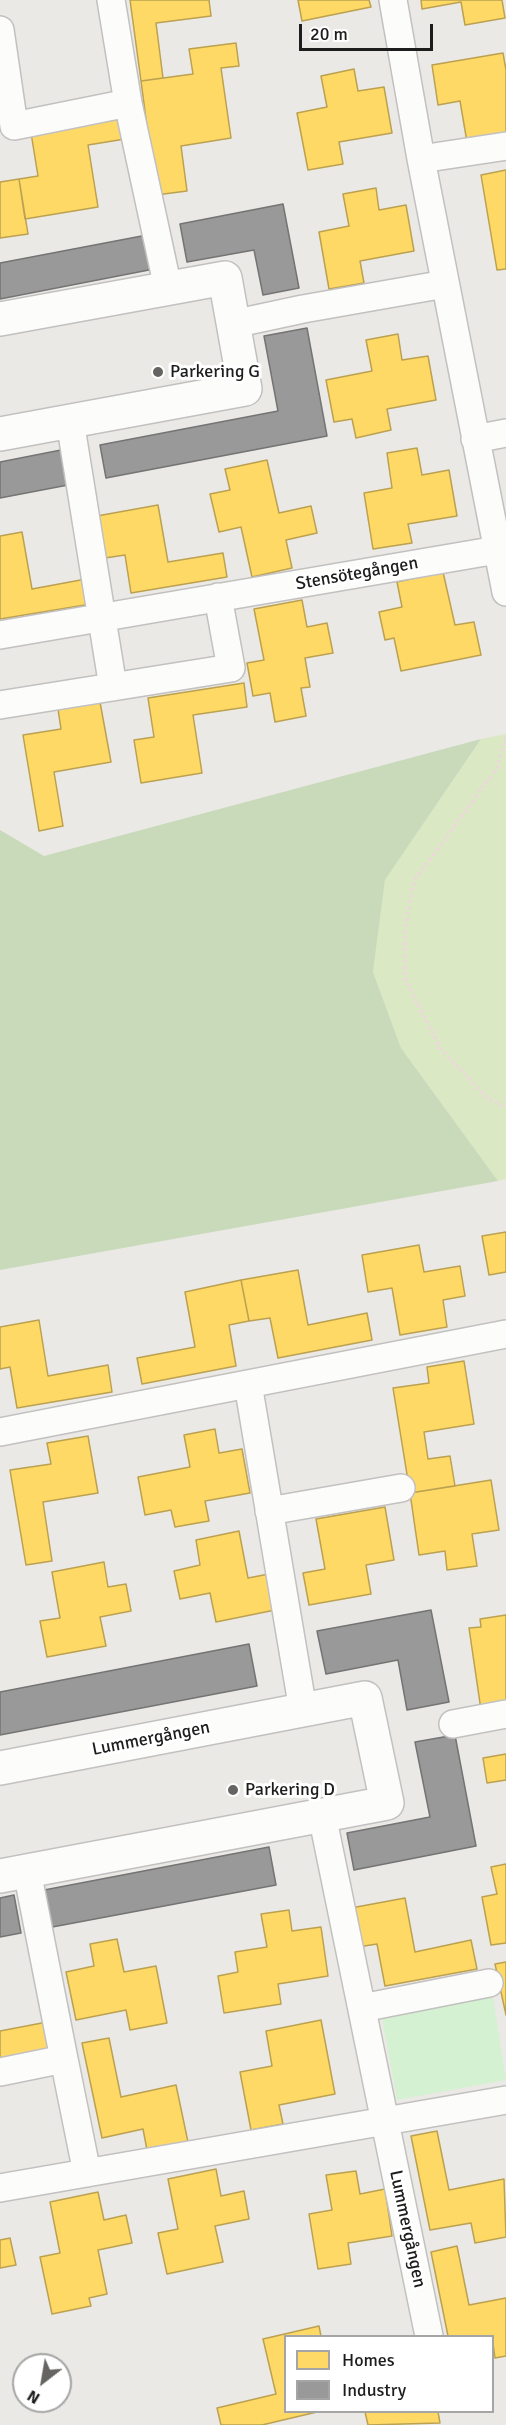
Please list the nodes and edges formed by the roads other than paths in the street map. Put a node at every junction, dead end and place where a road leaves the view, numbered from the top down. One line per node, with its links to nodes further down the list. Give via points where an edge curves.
1 (111, 0): 4 (lane)
2 (393, 0): 6 (lane)
3 (0, 30): 4 (lane, via 14,126)
4 (128, 103): 8 (lane)
5 (506, 146): 6 (lane)
6 (421, 159): 7 (lane)
7 (445, 284): 10 (lane); 14 (lane)
8 (168, 288): 9 (street); 10 (street, via 225,278)
9 (0, 319)
10 (233, 324): 11 (street, via 245,388)
11 (70, 421): 13 (street); 18 (lane)
12 (506, 433): 14 (lane)
13 (0, 434)
14 (475, 439): 15 (lane)
15 (497, 550): 16 (lane); 17 (lane, Stensötegången)
16 (506, 592)
17 (218, 597): 18 (lane, Stensötegången); 20 (lane, via 231,668)
18 (102, 617): 19 (lane, Stensötegången); 20 (lane)
19 (0, 634)
20 (114, 687): 21 (lane)
21 (0, 705)
22 (506, 1334): 23 (lane)
23 (248, 1384): 24 (lane); 26 (lane)
24 (0, 1432)
25 (401, 1488): 26 (lane)
26 (269, 1511): 27 (lane)
27 (303, 1710): 30 (street, Lummergången); 31 (street, Lummergången, via 365,1698 387,1803)
28 (506, 1714): 29 (lane)
29 (453, 1724)
30 (0, 1768)
31 (322, 1815): 32 (street, Lummergången); 34 (lane, Lummergången)
32 (13, 1873): 35 (lane, Lummergången)
33 (489, 1983): 34 (lane)
34 (362, 2008): 38 (lane, Lummergången)
35 (64, 2060): 36 (lane); 39 (lane, Lummergången)
36 (0, 2072)
37 (506, 2100): 38 (lane)
38 (385, 2121): 39 (lane); 41 (lane, Lummergången)
39 (87, 2173): 40 (lane)
40 (0, 2188)
41 (429, 2335)

